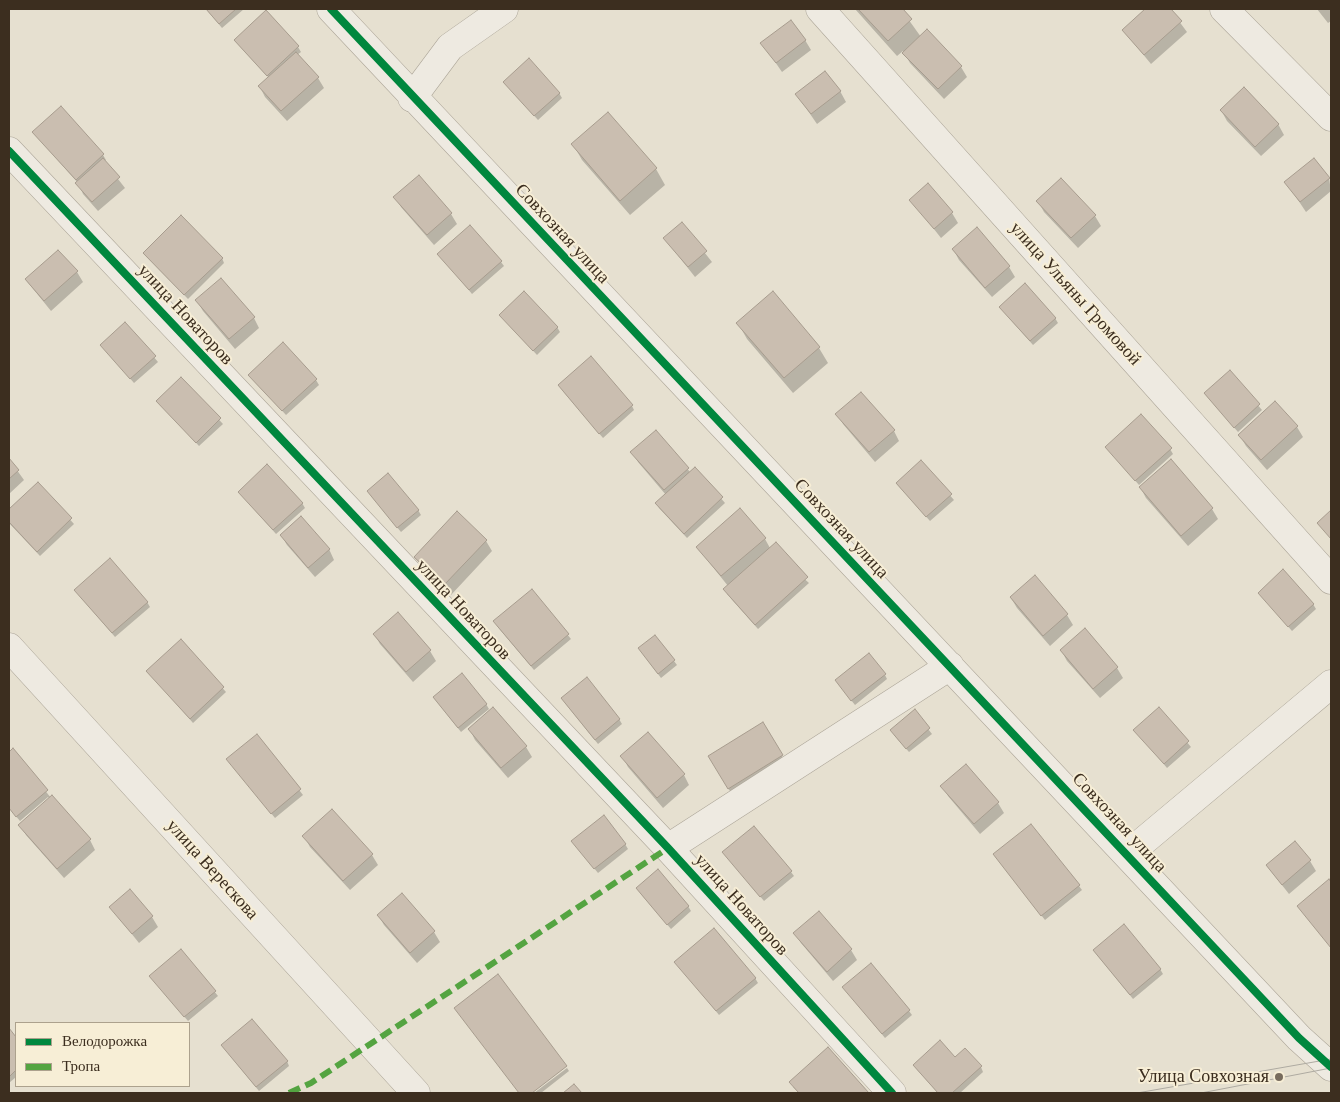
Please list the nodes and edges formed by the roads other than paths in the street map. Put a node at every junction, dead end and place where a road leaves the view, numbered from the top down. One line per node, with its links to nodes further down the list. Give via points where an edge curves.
1 (331, 9): 5 (street, Совхозная улица)
2 (504, 9): 5 (street, via 450,47)
3 (820, 9): 8 (street, улица Ульяны Громовой)
4 (1224, 9): 6 (street)
5 (412, 98): 10 (street, Совхозная улица)
6 (1331, 117)
7 (9, 151): 12 (street, улица Новаторов)
8 (1331, 580)
9 (9, 647): 15 (street, улица Верескова)
10 (950, 666): 12 (street); 13 (street, Совхозная улица)
11 (1331, 684): 13 (street)
12 (668, 848): 16 (street, улица Новаторов)
13 (1128, 854): 14 (street, Совхозная улица, via 1299,1038)
14 (1331, 1066)
15 (416, 1093)
16 (892, 1093)

